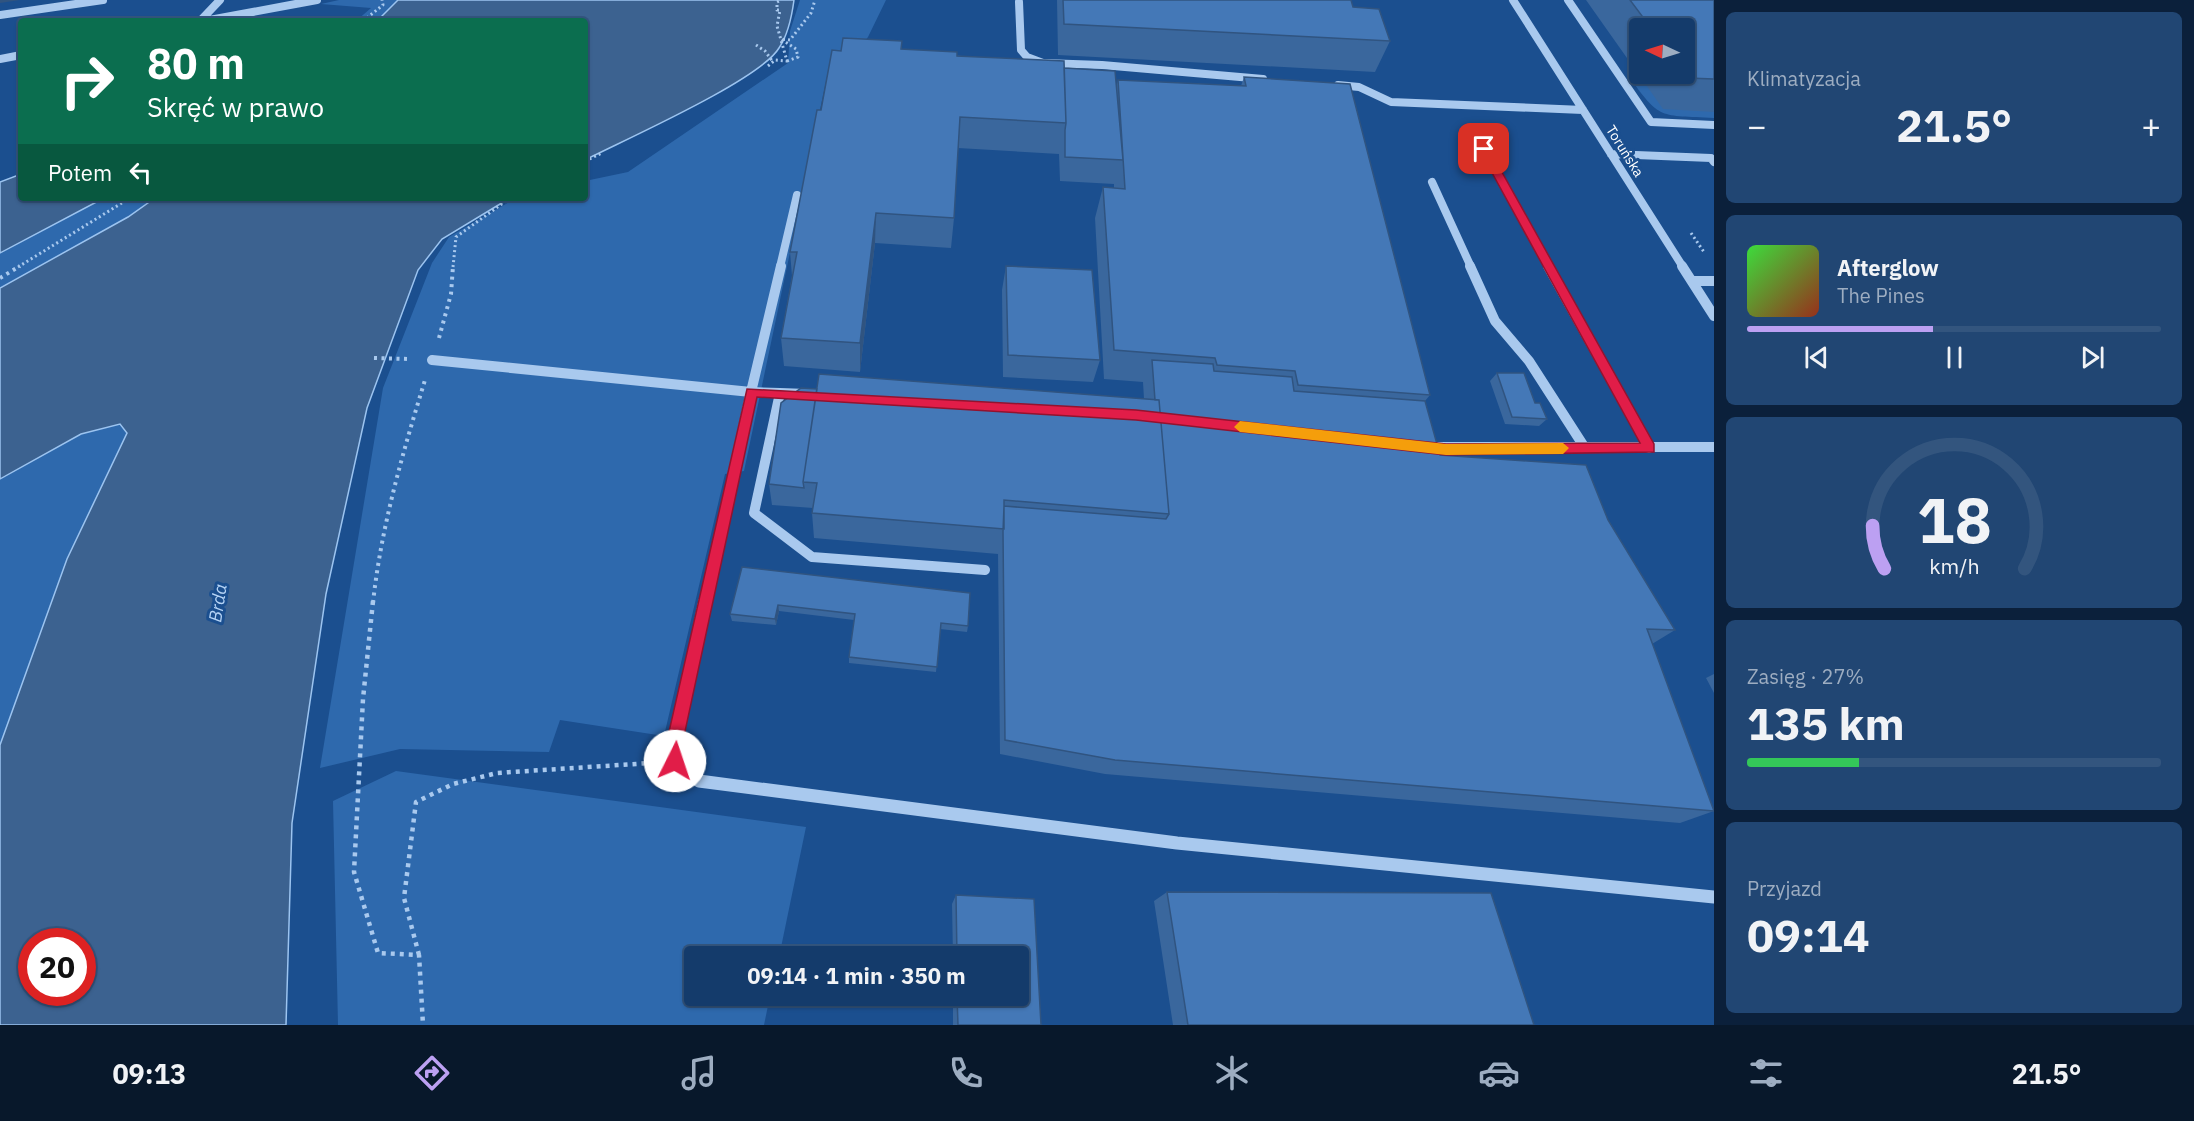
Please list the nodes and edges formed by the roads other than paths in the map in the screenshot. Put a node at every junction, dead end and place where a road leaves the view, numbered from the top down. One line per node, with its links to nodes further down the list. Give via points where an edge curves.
1 (103, 0): 7 (street)
2 (220, 0): 8 (street)
3 (317, 0): 9 (street)
4 (1513, 0): 14 (street, Toruńska)
5 (1568, 0): 15 (street, via 1651,122)
6 (1019, 2): 12 (street, via 1021,50 1042,63)
7 (0, 15)
8 (205, 18)
9 (218, 18)
10 (18, 56): 11 (street)
11 (0, 59)
12 (1276, 80)
13 (1331, 85): 14 (street, via 1359,87 1392,102)
14 (1583, 110): 17 (street, Toruńska)
15 (1714, 125)
16 (1484, 149): 31 (street)
17 (1611, 154): 18 (street); 21 (street, Toruńska)
18 (1713, 160)
19 (1432, 182): 30 (street, via 1495,321 1529,361)
20 (796, 195): 25 (street)
21 (1692, 281): 22 (street); 23 (street, Toruńska)
22 (1714, 281)
23 (1714, 316)
24 (432, 360): 25 (street)
25 (751, 392): 26 (street); 33 (street, via 676,736 675,761 699,780 1177,843)
26 (780, 393): 27 (street); 32 (street, via 754,513 812,557)
27 (815, 395)
28 (1410, 445): 30 (street, via 1446,449)
29 (1714, 447): 31 (street)
30 (1585, 448): 31 (street)
31 (1649, 448)
32 (985, 570)
33 (1714, 897)

